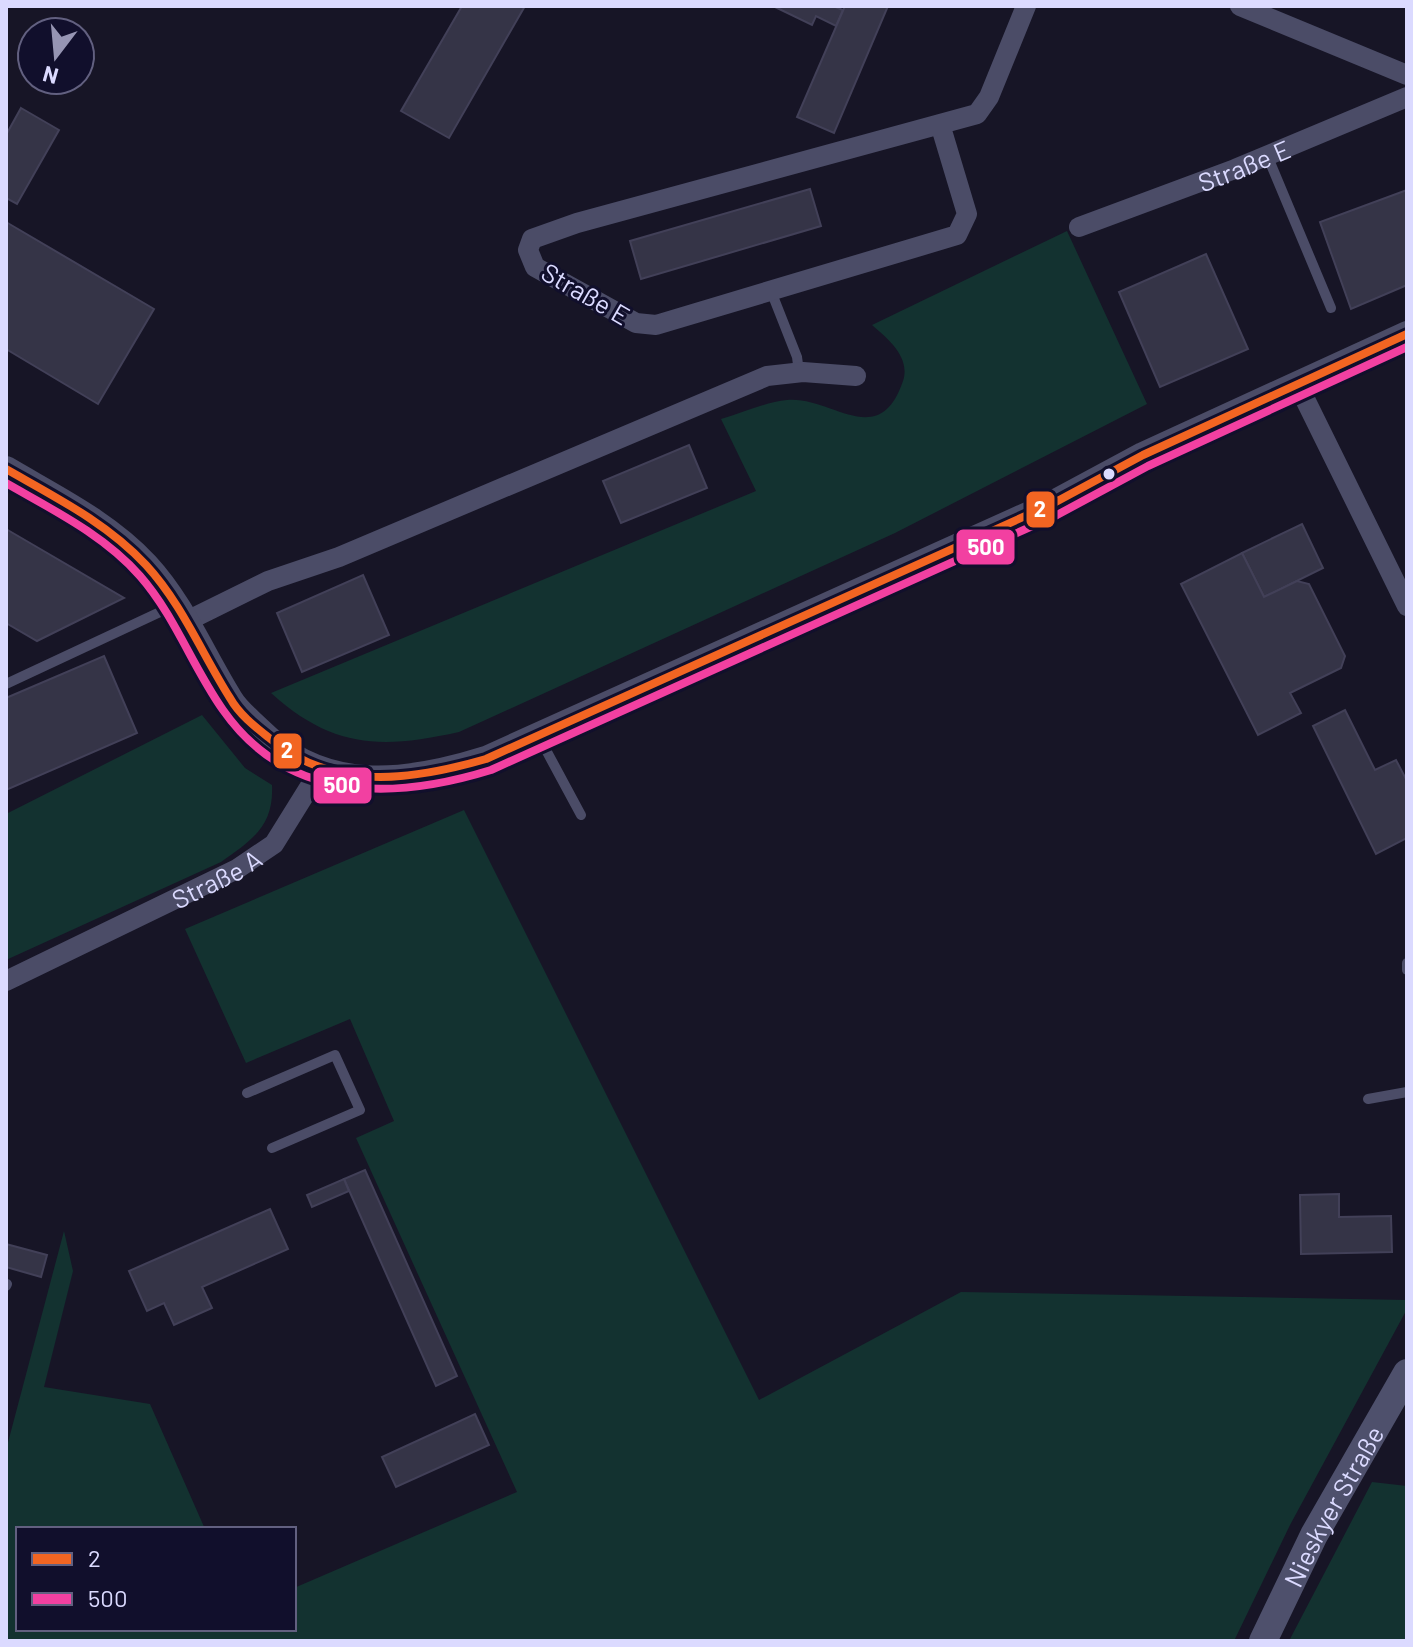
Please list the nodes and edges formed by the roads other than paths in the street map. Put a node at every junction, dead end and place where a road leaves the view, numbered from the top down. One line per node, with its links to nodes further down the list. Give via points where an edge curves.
1 (1026, 6): 5 (street, Straße E, via 977,114)
2 (1240, 6): 3 (street)
3 (1407, 75)
4 (1407, 97): 6 (street, Straße E)
5 (940, 124): 8 (street, Straße E, via 967,214 957,235); 8 (street, Straße E, via 577,223 532,239 528,250 535,267 636,323 656,325)
6 (1267, 155): 7 (street, Straße E); 9 (lane)
7 (1079, 227)
8 (771, 291): 11 (lane)
9 (1331, 308)
10 (1407, 334): 13 (street)
11 (799, 372): 12 (street); 16 (street, via 767,376 339,557)
12 (856, 376)
13 (1298, 385): 15 (street); 18 (street, via 1143,455 1052,504)
14 (6, 469): 16 (street, via 105,527 146,565)
15 (1407, 606)
16 (182, 613): 17 (lane); 19 (street, via 232,703 274,745)
17 (6, 684)
18 (538, 735): 19 (street, via 431,776 376,780); 20 (lane)
19 (320, 770): 23 (street, Straße A, via 274,844 237,869)
20 (581, 815)
21 (1407, 963): 22 (lane)
22 (1407, 970)
23 (6, 981)
24 (1407, 1092): 26 (lane)
25 (247, 1093): 27 (lane, via 335,1055 360,1110)
26 (1368, 1099)
27 (272, 1148)
28 (1407, 1373): 29 (main road, Nieskyer Straße, via 1314,1535)
29 (1263, 1641)

